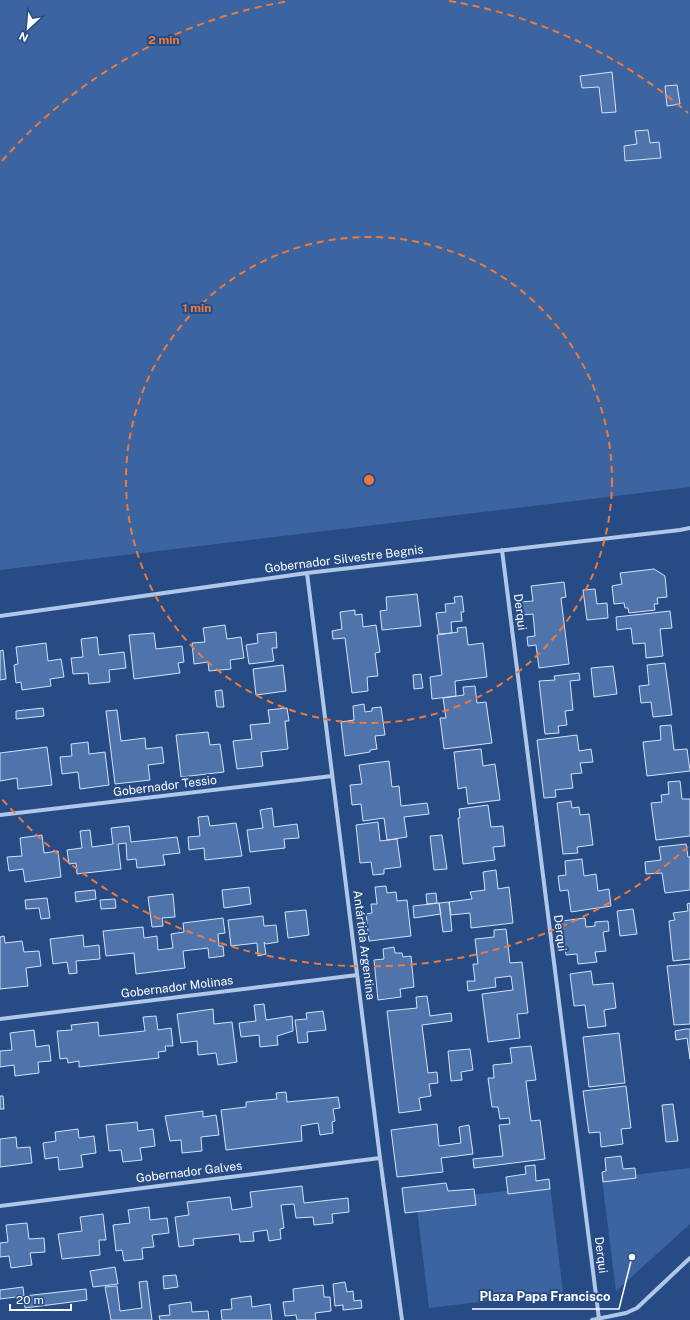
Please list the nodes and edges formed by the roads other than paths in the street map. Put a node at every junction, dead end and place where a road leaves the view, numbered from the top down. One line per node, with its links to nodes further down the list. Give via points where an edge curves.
1 (690, 528): 2 (street, Gobernador Silvestre Begnis)
2 (502, 550): 3 (street, Gobernador Silvestre Begnis); 12 (street, Derqui)
3 (307, 573): 4 (street, Gobernador Silvestre Begnis); 5 (street, Antártida Argentina)
4 (0, 616)
5 (332, 776): 6 (street, Gobernador Tessio); 7 (street, Antártida Argentina)
6 (0, 815)
7 (357, 975): 8 (street, Gobernador Molinas); 9 (street, Antártida Argentina)
8 (0, 1019)
9 (380, 1158): 10 (street, Gobernador Galves); 13 (street, Antártida Argentina)
10 (0, 1206)
11 (690, 1258): 12 (street, via 637,1308)
12 (599, 1319): 14 (street)
13 (402, 1320)
14 (592, 1320)

